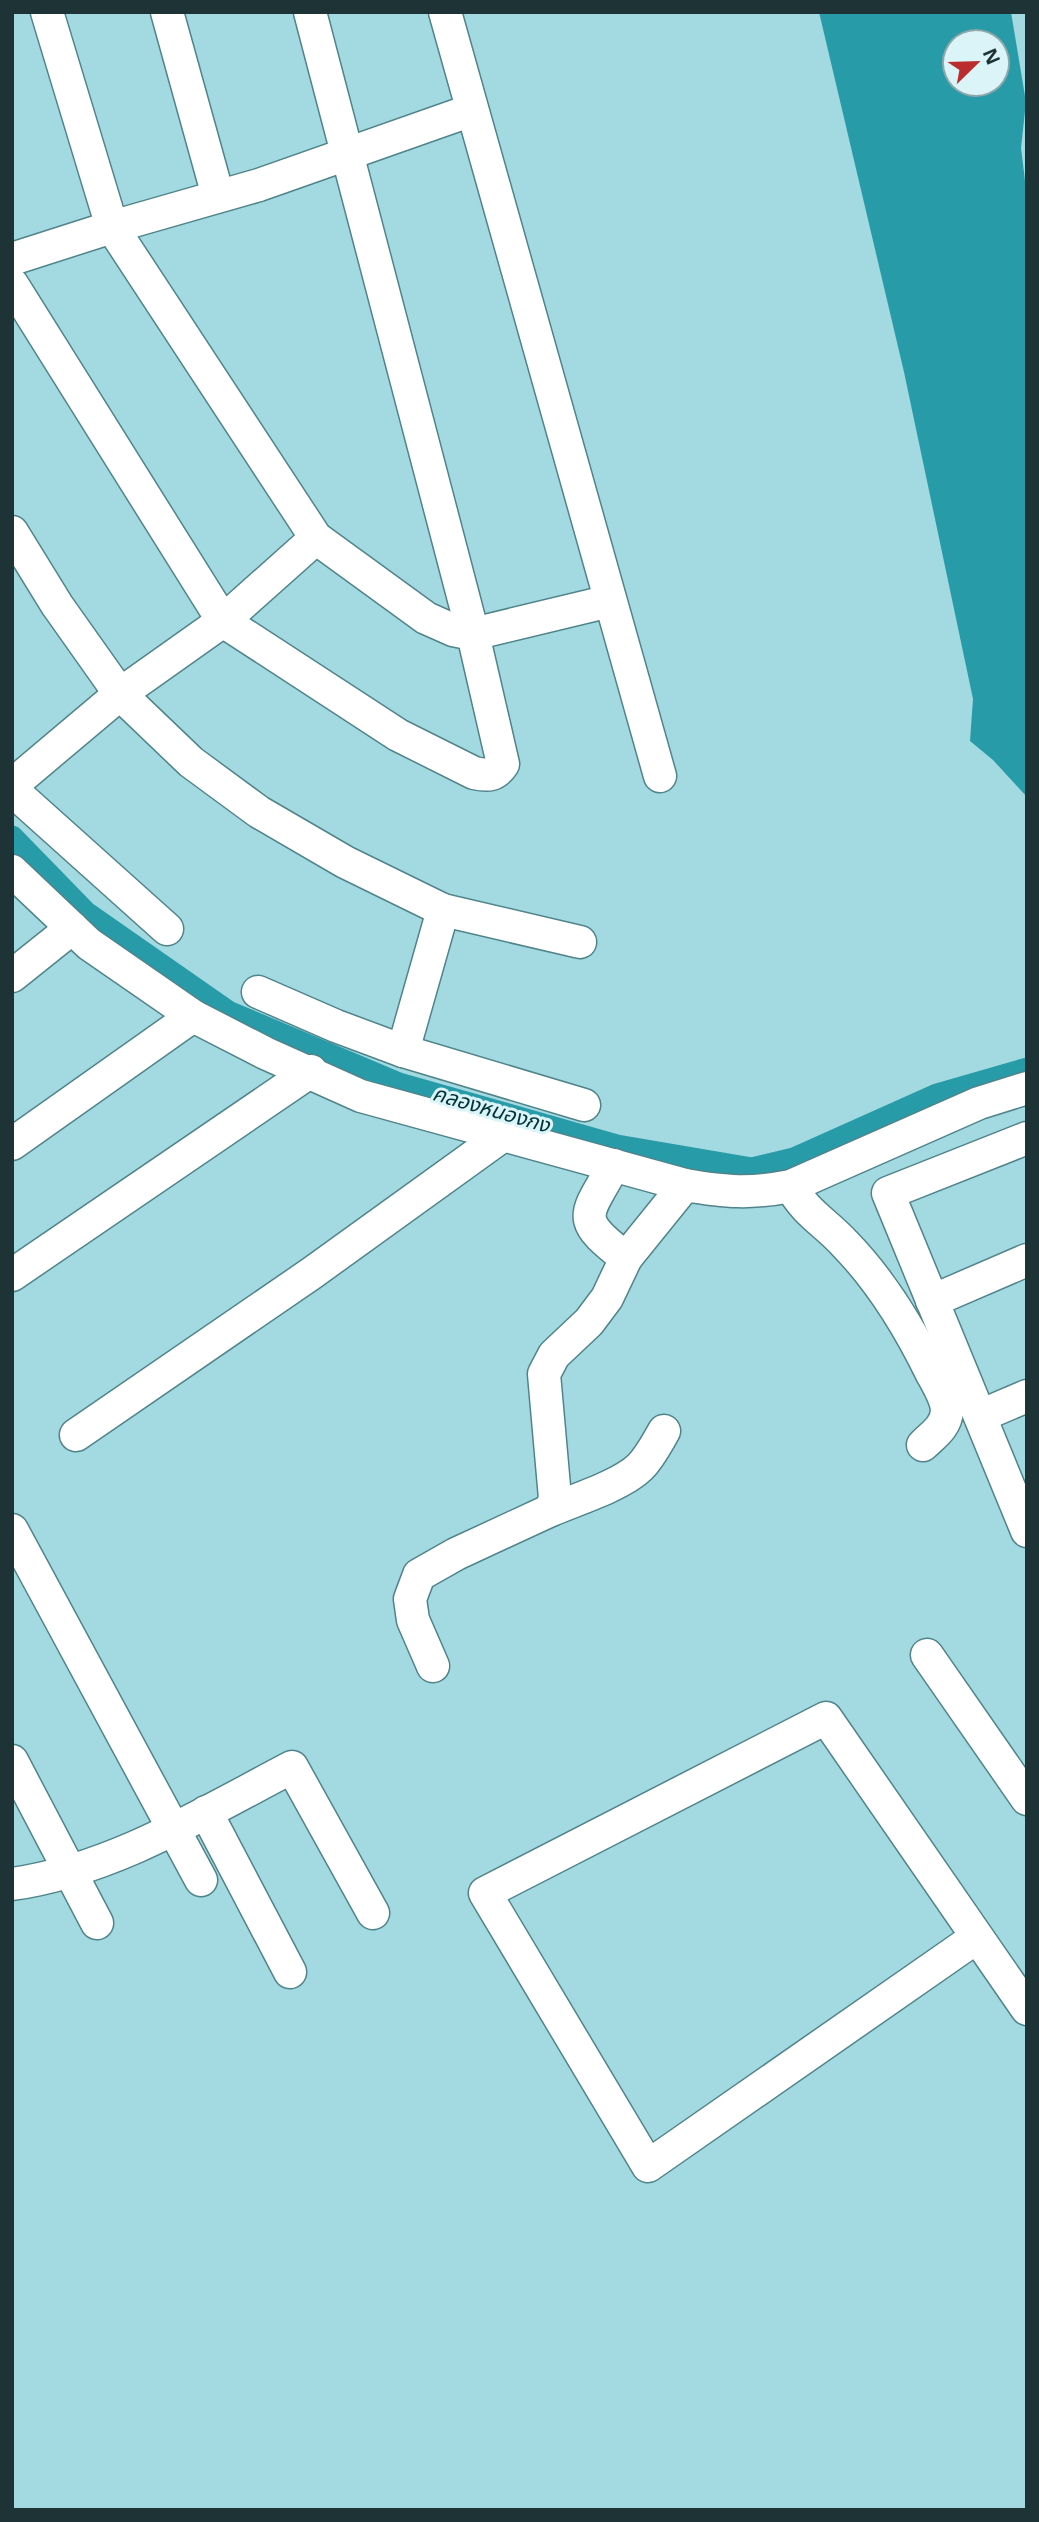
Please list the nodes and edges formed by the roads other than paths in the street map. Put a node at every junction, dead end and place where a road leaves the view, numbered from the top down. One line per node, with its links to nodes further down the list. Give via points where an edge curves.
1 (47, 12): 8 (street)
2 (167, 12): 7 (street)
3 (310, 12): 6 (street)
4 (445, 12): 5 (street)
5 (472, 110): 6 (street); 13 (street)
6 (348, 153): 7 (street); 15 (street)
7 (218, 196): 8 (street)
8 (112, 227): 9 (street); 12 (street)
9 (12, 259)
10 (12, 284): 14 (street)
11 (12, 533): 16 (street)
12 (316, 538): 14 (street); 15 (street, via 426,618)
13 (610, 601): 15 (street); 17 (street)
14 (223, 621): 15 (street, via 398,735 487,776 503,764); 16 (street)
15 (473, 634)
16 (120, 694): 18 (street); 20 (street, via 191,762 259,812 345,862)
17 (660, 776)
18 (12, 788): 22 (street)
19 (12, 871): 21 (street)
20 (443, 910): 23 (street); 27 (street)
21 (72, 928): 24 (street); 26 (street)
22 (167, 929)
23 (580, 942)
24 (12, 976)
25 (258, 992): 27 (street)
26 (193, 1016): 28 (street); 33 (street)
27 (403, 1051): 30 (street)
28 (311, 1071): 31 (street, via 361,1096); 39 (street)
29 (1027, 1088): 36 (street, via 979,1103)
30 (584, 1105)
31 (502, 1136): 34 (street); 44 (street)
32 (1027, 1138): 40 (street, via 888,1193)
33 (12, 1144)
34 (614, 1165): 35 (street); 37 (street, via 589,1211 590,1224)
35 (685, 1185): 36 (street, via 731,1192); 37 (street)
36 (791, 1186): 45 (street, via 806,1210 871,1272 911,1332 947,1410 943,1426)
37 (626, 1258): 46 (street, via 607,1298 554,1354 544,1374 555,1498)
38 (1027, 1260): 40 (street)
39 (12, 1276)
40 (932, 1301): 42 (street)
41 (1027, 1396): 42 (street)
42 (979, 1416): 48 (street)
43 (664, 1431): 46 (street, via 638,1469)
44 (76, 1435)
45 (923, 1445)
46 (551, 1510): 50 (street, via 419,1574 410,1599 413,1620)
47 (12, 1530): 54 (street)
48 (1027, 1531)
49 (927, 1655): 52 (street)
50 (433, 1666)
51 (12, 1761): 55 (street)
52 (1027, 1799)
53 (206, 1812): 54 (street); 58 (street, via 292,1767); 61 (street)
54 (173, 1829): 55 (street, via 137,1848); 56 (street)
55 (69, 1870): 57 (street); 59 (street)
56 (201, 1880)
57 (12, 1884)
58 (373, 1913)
59 (97, 1923)
60 (977, 1937): 60 (street, via 826,1718 485,1893 648,2166); 62 (street)
61 (290, 1972)
62 (1027, 2009)

